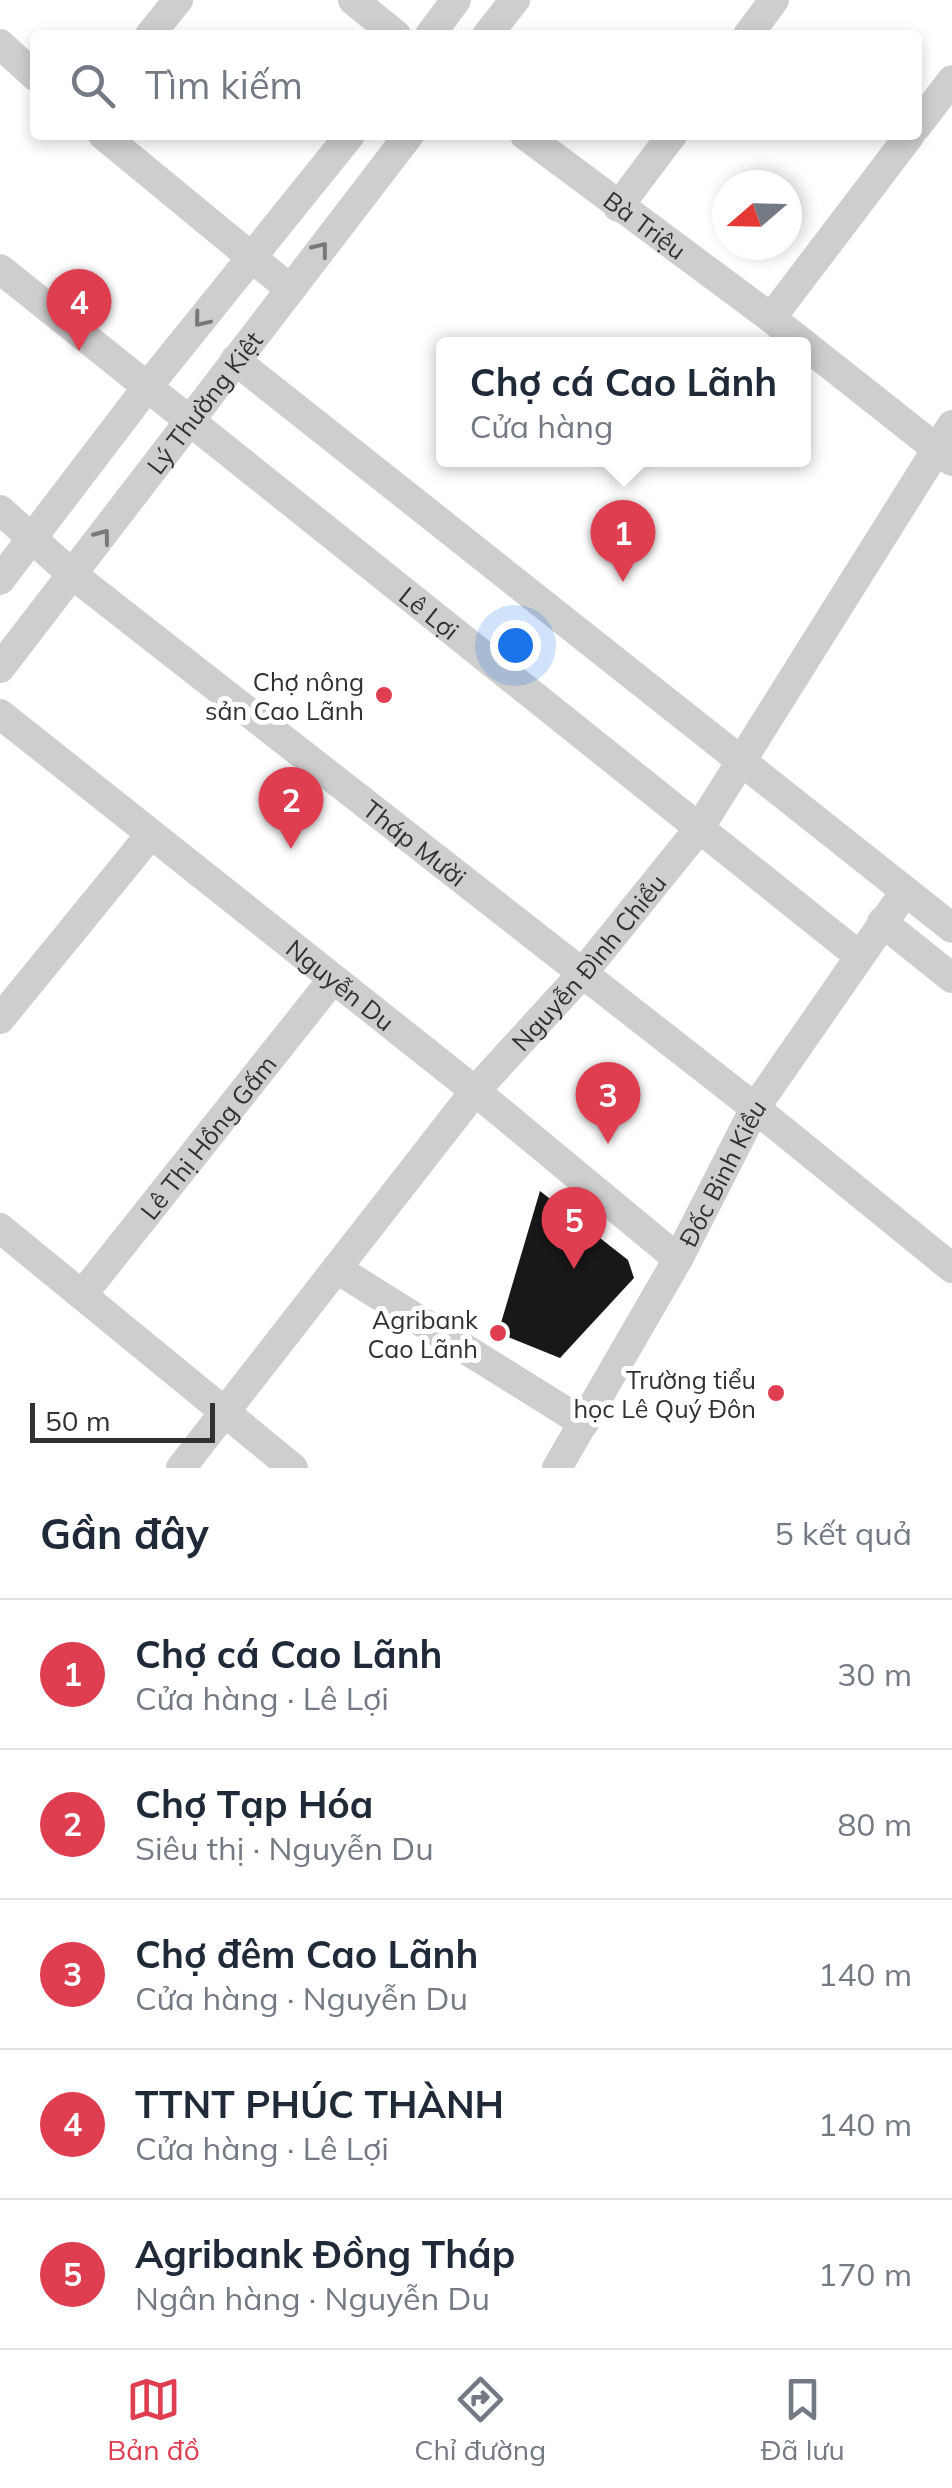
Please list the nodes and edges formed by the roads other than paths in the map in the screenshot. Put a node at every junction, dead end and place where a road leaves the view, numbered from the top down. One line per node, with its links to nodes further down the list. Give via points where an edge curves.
1 (178, 0): 6 (street)
2 (353, 0): 7 (street)
3 (456, 0): 8 (street)
4 (515, 0): 9 (street)
5 (774, 0): 10 (street)
6 (154, 30)
7 (390, 30)
8 (434, 30)
9 (491, 30)
10 (752, 30)
11 (0, 44): 12 (street)
12 (30, 71)
13 (952, 80): 14 (street)
14 (922, 119)
15 (109, 140): 22 (street)
16 (346, 140): 22 (street, Lý Thường Kiệt)
17 (405, 140): 24 (street, Lý Thường Kiệt, one-way to 17)
18 (531, 140): 21 (street, Bà Triệu)
19 (668, 140): 21 (street)
20 (906, 140): 25 (street)
21 (618, 207): 25 (street, Bà Triệu)
22 (252, 256): 24 (street); 29 (street, Lý Thường Kiệt, one-way to 29)
23 (0, 269): 29 (street, Lê Lợi)
24 (290, 288): 28 (street, Lý Thường Kiệt)
25 (771, 318): 26 (street, Bà Triệu)
26 (797, 337)
27 (811, 347): 31 (street, Bà Triệu)
28 (235, 360): 30 (street, Lý Thường Kiệt); 38 (street)
29 (148, 386): 30 (street, Lê Lợi); 33 (street, Lý Thường Kiệt)
30 (190, 418): 34 (street, Lý Thường Kiệt, one-way to 30); 39 (street, Lê Lợi)
31 (946, 445): 38 (street, Nguyễn Đình Chiểu)
32 (0, 510): 33 (street, Tháp Mười)
33 (34, 538): 34 (street, Tháp Mười); 35 (street, Lý Thường Kiệt)
34 (73, 575): 36 (street, Lý Thường Kiệt); 45 (street, Tháp Mười)
35 (0, 580)
36 (0, 668)
37 (0, 714): 40 (street, Nguyễn Du)
38 (742, 764): 39 (street, Nguyễn Đình Chiểu); 41 (street)
39 (698, 830): 44 (street, Lê Lợi); 45 (street, Nguyễn Đình Chiểu)
40 (151, 834): 46 (street, Nguyễn Du); 48 (street)
41 (904, 893): 42 (street, Đốc Binh Kiều); 43 (street)
42 (882, 922): 44 (street, Đốc Binh Kiều); 47 (street)
43 (952, 928)
44 (858, 955): 50 (street, Đốc Binh Kiều)
45 (581, 975): 49 (street, Nguyễn Đình Chiểu); 50 (street, Tháp Mười)
46 (333, 978): 49 (street, Nguyễn Du); 55 (street, Lê Thị Hồng Gấm)
47 (952, 978)
48 (0, 1019)
49 (475, 1091): 52 (street, Nguyễn Du); 54 (street, Nguyễn Đình Chiểu)
50 (756, 1108): 52 (street, Đốc Binh Kiều); 53 (street, Tháp Mười)
51 (0, 1228): 55 (street)
52 (678, 1260): 57 (street, Đốc Binh Kiều)
53 (952, 1268)
54 (337, 1269): 56 (street, Nguyễn Đình Chiểu); 57 (street)
55 (82, 1295): 56 (street)
56 (226, 1412): 58 (street, Nguyễn Đình Chiểu); 59 (street)
57 (584, 1423): 60 (street, Đốc Binh Kiều)
58 (182, 1468)
59 (293, 1468)
60 (557, 1468)

